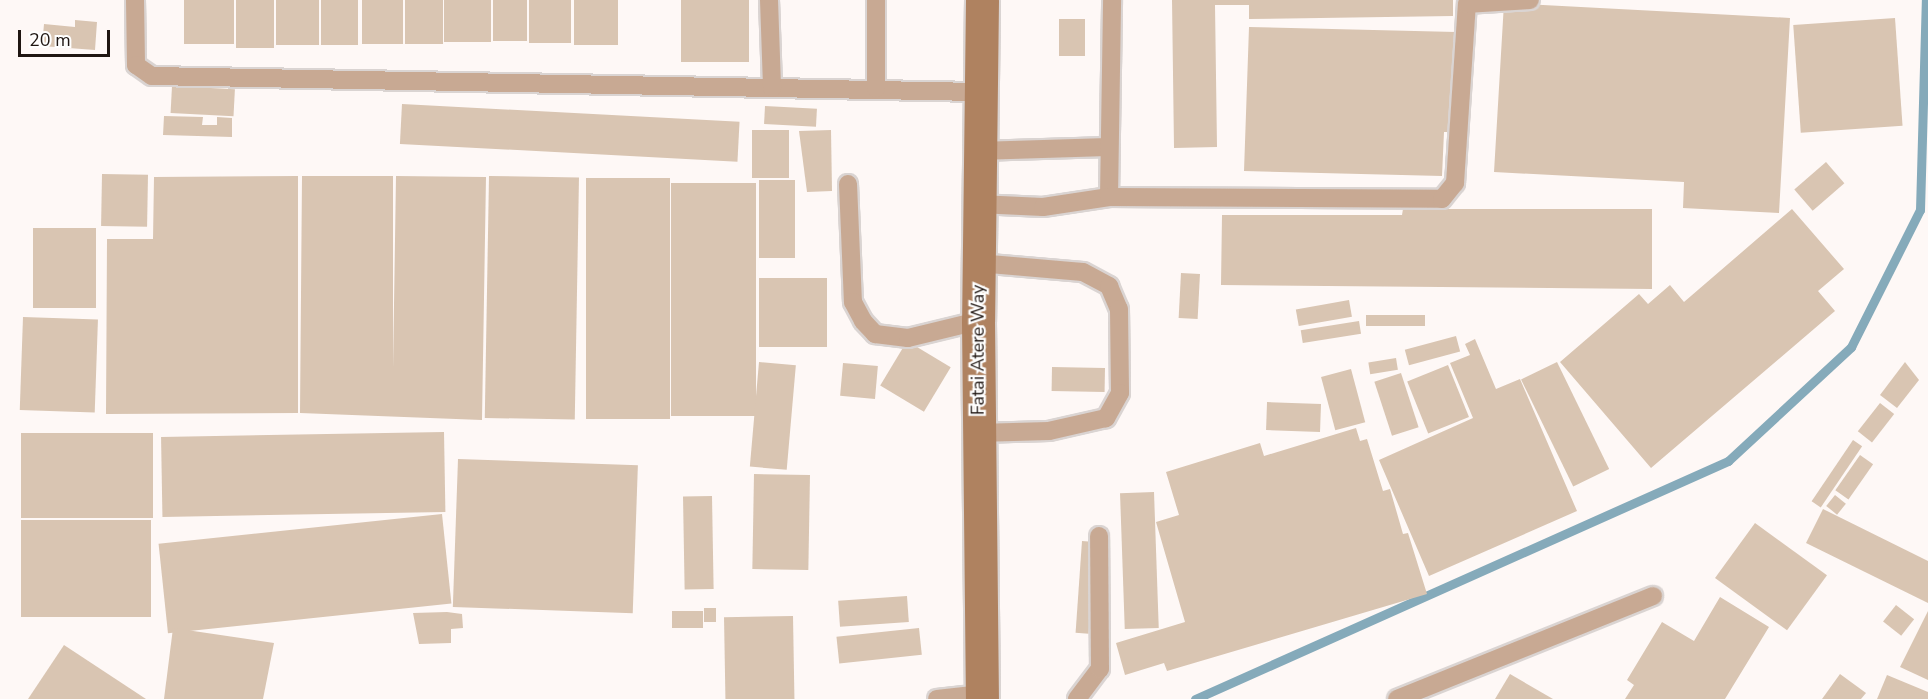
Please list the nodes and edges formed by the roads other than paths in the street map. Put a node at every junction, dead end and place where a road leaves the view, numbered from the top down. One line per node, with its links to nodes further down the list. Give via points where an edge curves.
1 (135, 0): 8 (lane, via 136,65 152,76)
2 (769, 0): 8 (lane)
3 (876, 0): 9 (lane)
4 (982, 0): 10 (street, Fatai Atere Way)
5 (1112, 0): 11 (lane)
6 (1530, 0): 7 (lane)
7 (1467, 2): 14 (lane, via 1455,183 1448,196)
8 (772, 88): 9 (lane)
9 (876, 88): 10 (lane)
10 (980, 92): 12 (street, Fatai Atere Way)
11 (1107, 147): 12 (lane); 14 (lane)
12 (979, 151): 15 (street, Fatai Atere Way)
13 (848, 184): 17 (lane, via 853,302 875,334 908,338)
14 (1109, 197): 15 (lane, via 1043,207)
15 (978, 204): 16 (street, Fatai Atere Way)
16 (978, 263): 17 (street, Fatai Atere Way); 18 (lane, via 1083,272 1109,286 1119,309 1120,393 1106,418 1049,431)
17 (978, 321): 18 (street, Fatai Atere Way)
18 (978, 433): 21 (street, Fatai Atere Way)
19 (1099, 537): 23 (lane, via 1100,669)
20 (1653, 596): 24 (lane)
21 (982, 696): 22 (lane)
22 (937, 699)
23 (1077, 699)
24 (1396, 699)

